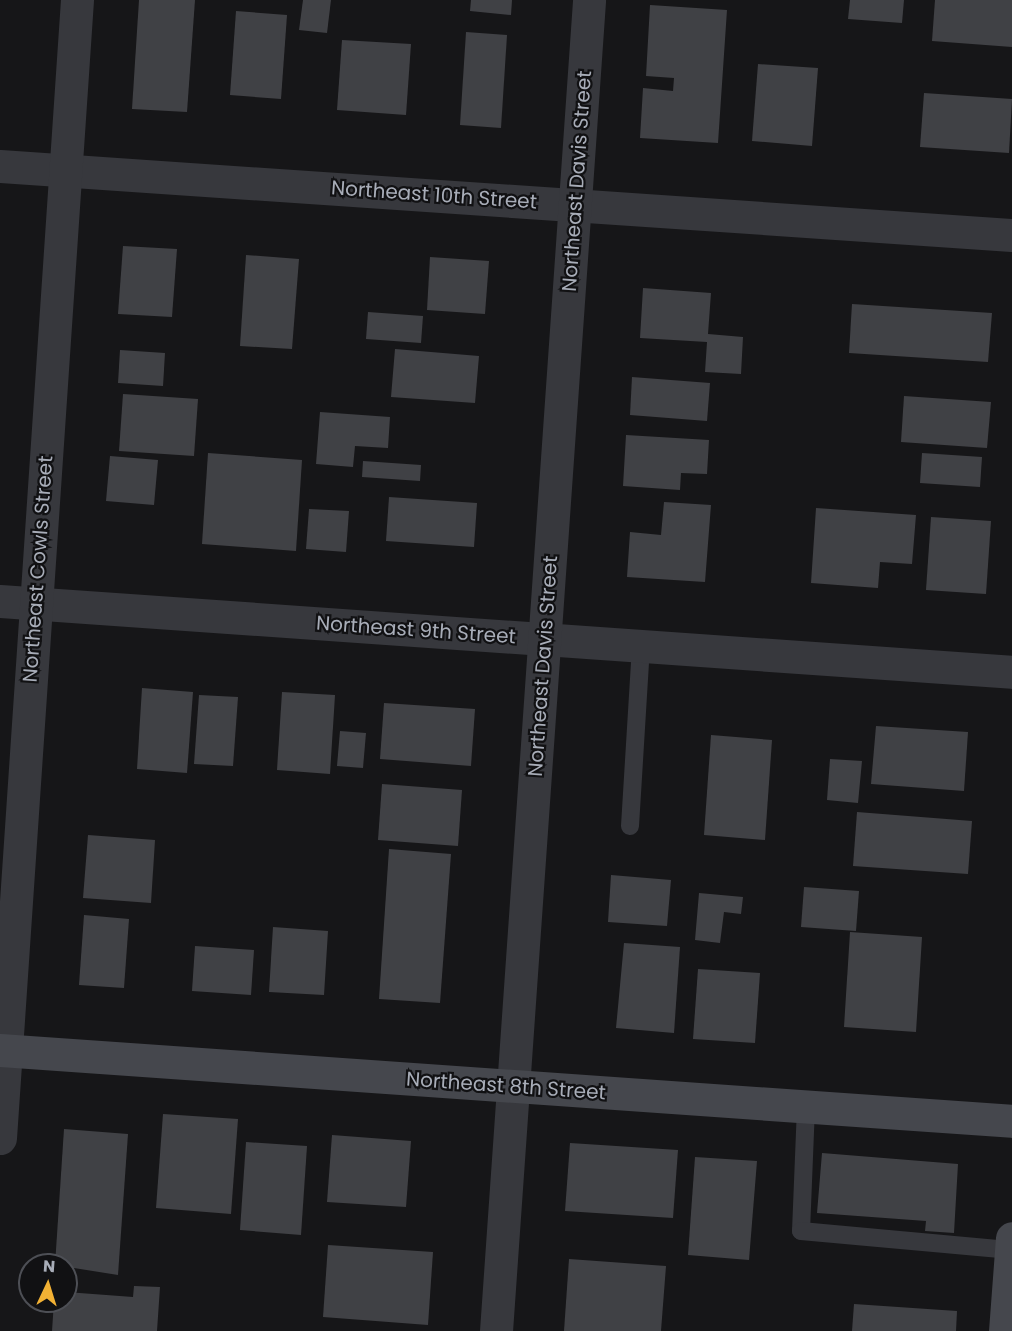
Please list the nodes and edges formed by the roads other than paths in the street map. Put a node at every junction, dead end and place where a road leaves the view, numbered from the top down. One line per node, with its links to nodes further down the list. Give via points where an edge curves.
1 (77, 0): 4 (street, Northeast Cowls Street)
2 (589, 0): 5 (street, Northeast Davis Street)
3 (0, 166): 4 (street, Northeast 10th Street)
4 (64, 170): 5 (street, Northeast 10th Street); 8 (street, Northeast Cowls Street)
5 (575, 205): 6 (street, Northeast 10th Street); 9 (street, Northeast Davis Street)
6 (1012, 235)
7 (0, 601): 8 (street, Northeast 9th Street)
8 (35, 604): 9 (street, Northeast 9th Street); 13 (street, Northeast Cowls Street)
9 (545, 639): 10 (street, Northeast 9th Street); 14 (street, Northeast Davis Street)
10 (641, 646): 11 (street, Northeast 9th Street); 12 (lane)
11 (1012, 672)
12 (630, 826)
13 (3, 1051): 14 (street, Northeast 8th Street); 17 (street, Northeast Cowls Street)
14 (514, 1086): 15 (street, Northeast 8th Street); 20 (street, Northeast Davis Street)
15 (806, 1107): 16 (street, Northeast 8th Street); 18 (lane, via 801,1231)
16 (1012, 1120)
17 (0, 1138)
18 (1012, 1244): 19 (street)
19 (1008, 1313)
20 (496, 1331)

